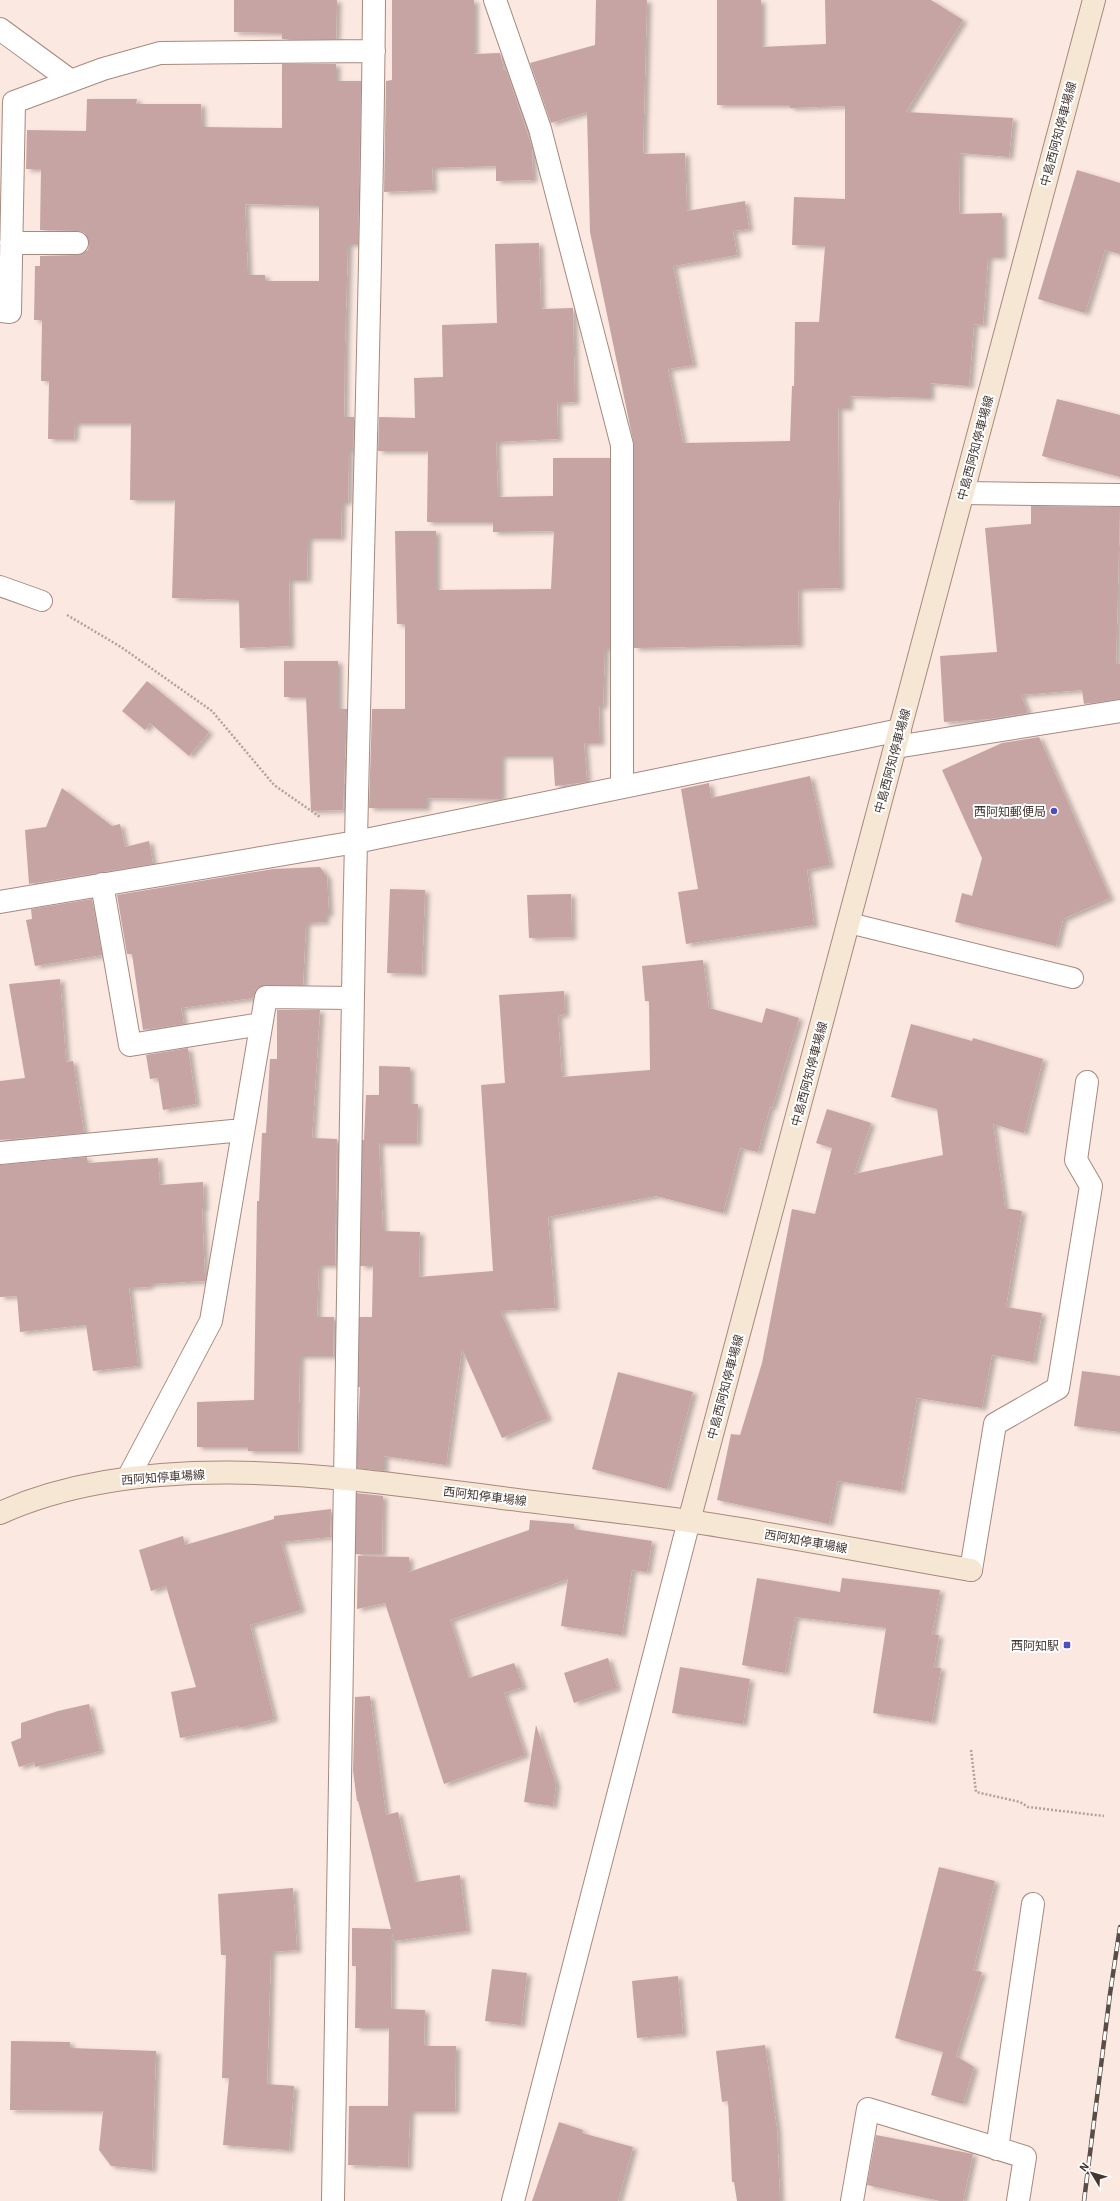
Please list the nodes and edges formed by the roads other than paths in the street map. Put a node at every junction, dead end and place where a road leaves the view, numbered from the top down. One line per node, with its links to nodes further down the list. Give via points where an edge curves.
1 (374, 0): 5 (street)
2 (495, 0): 16 (street, via 540,129 622,445)
3 (1094, 0): 10 (main road, 中島西阿知停車場線)
4 (0, 29): 6 (street)
5 (374, 51): 6 (street, via 160,53); 17 (street)
6 (71, 81): 7 (street, via 14,102)
7 (12, 243): 8 (street); 9 (street, via 10,312)
8 (77, 243)
9 (0, 311)
10 (963, 493): 11 (street); 15 (main road, 中島西阿知停車場線)
11 (1120, 496)
12 (0, 586): 13 (lane)
13 (42, 601)
14 (1120, 711): 15 (street)
15 (898, 738): 16 (street); 20 (main road, 中島西阿知停車場線)
16 (622, 786): 17 (street)
17 (356, 842): 18 (street); 22 (street)
18 (102, 884): 19 (street); 23 (street, via 130,1044)
19 (0, 902)
20 (849, 923): 21 (lane); 30 (main road, 中島西阿知停車場線)
21 (1073, 978)
22 (353, 998): 23 (street, via 266,997); 28 (street)
23 (261, 1024): 25 (street)
24 (1087, 1082): 31 (street, via 1076,1160 1091,1186 1058,1388 995,1424)
25 (243, 1130): 26 (street); 27 (street, via 211,1321)
26 (0, 1153)
27 (128, 1478): 28 (main road, 西阿知停車場線, via 233,1473); 29 (main road, 西阿知停車場線, via 65,1490)
28 (344, 1478): 30 (main road, 西阿知停車場線); 34 (street)
29 (0, 1513)
30 (690, 1521): 31 (main road, 西阿知停車場線); 35 (street)
31 (971, 1570)
32 (1033, 1904): 33 (street)
33 (998, 2149): 36 (street, via 868,2109); 37 (street, via 1025,2157)
34 (333, 2201)
35 (512, 2201)
36 (852, 2201)
37 (1018, 2201)

